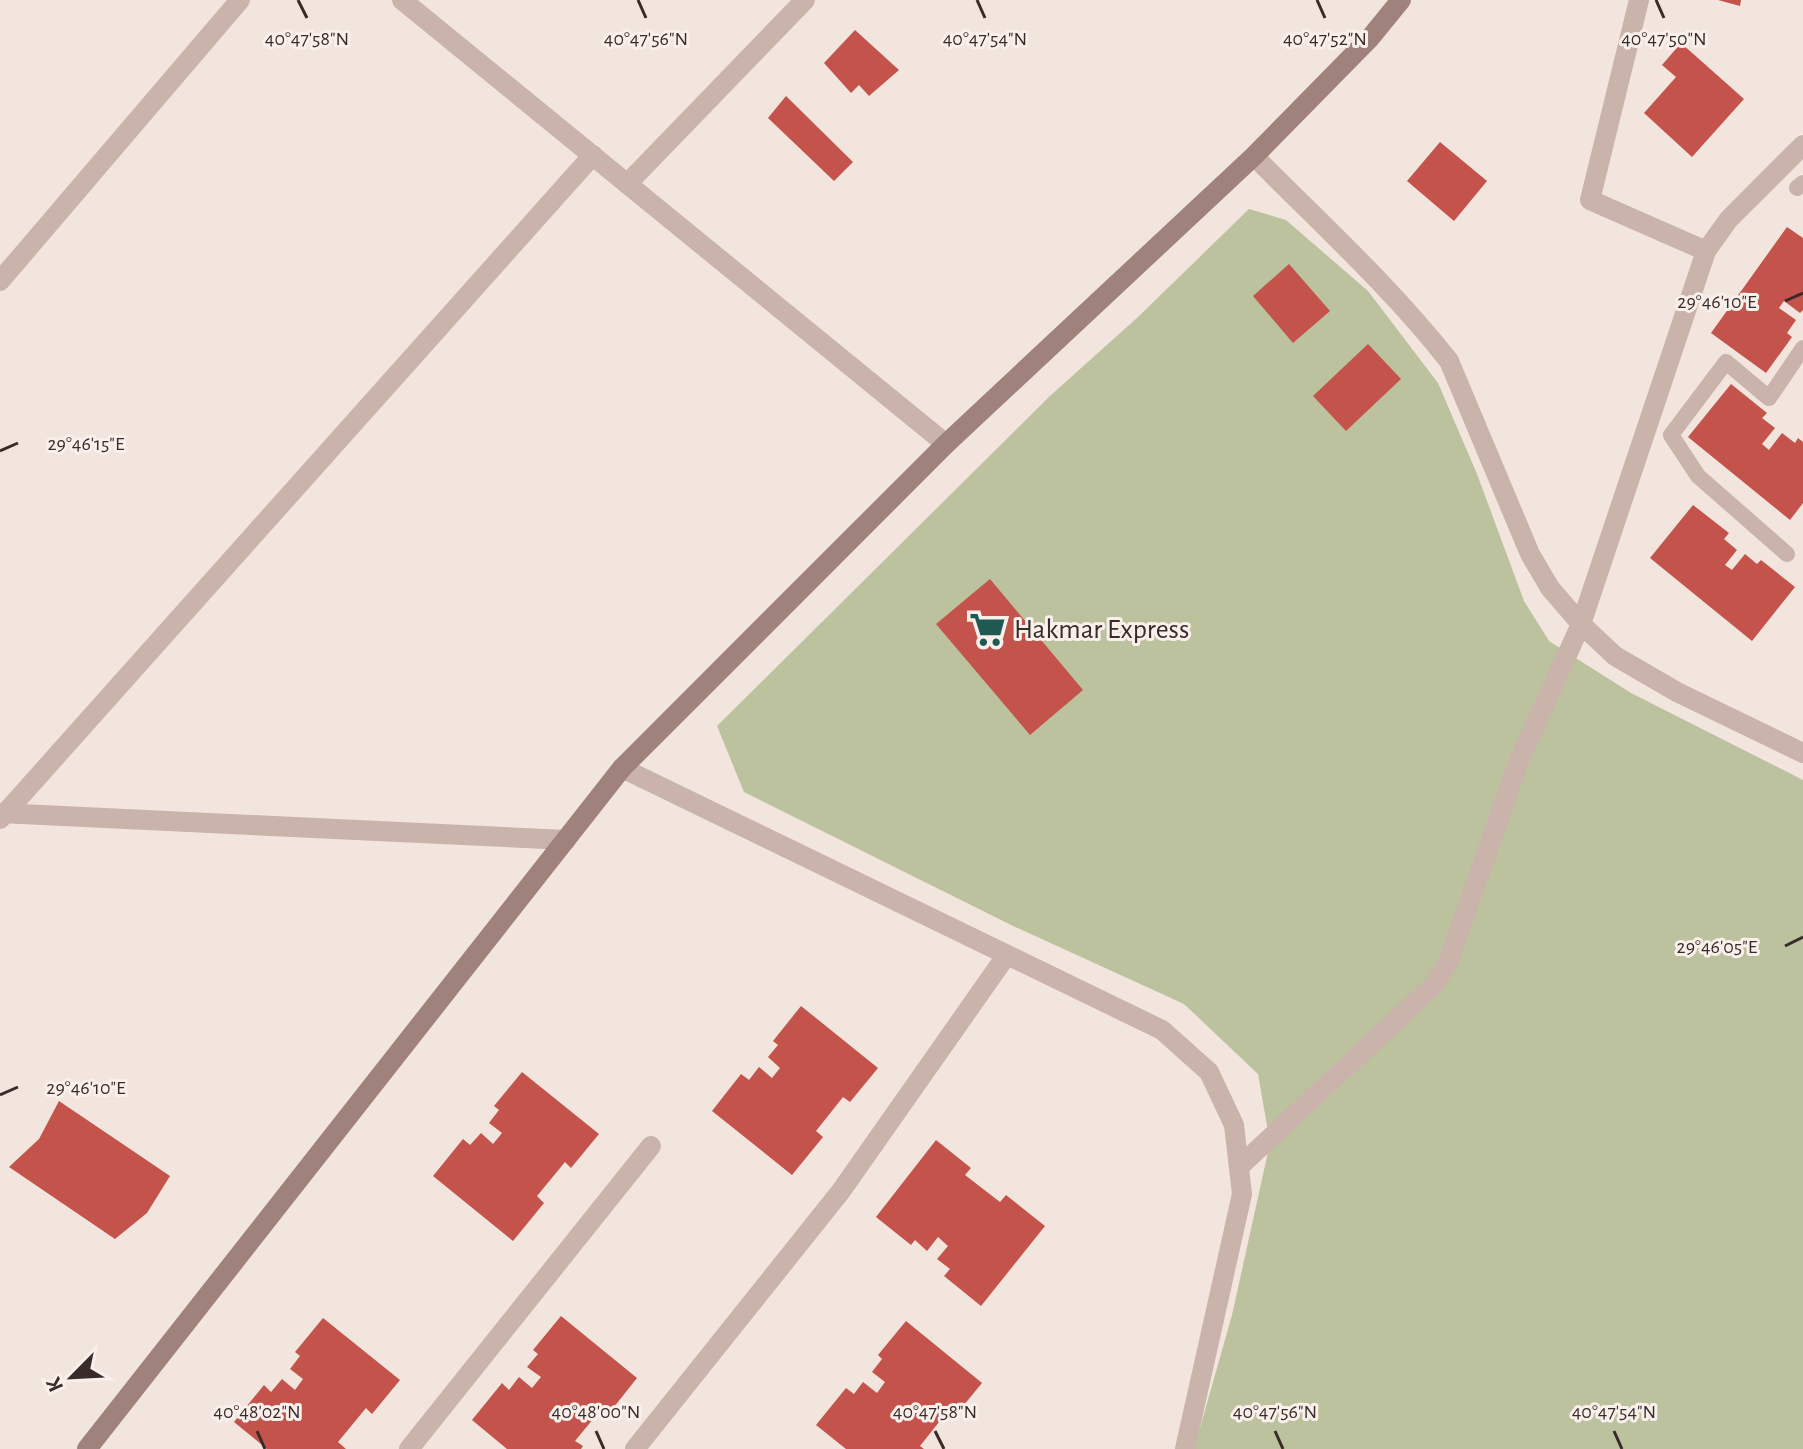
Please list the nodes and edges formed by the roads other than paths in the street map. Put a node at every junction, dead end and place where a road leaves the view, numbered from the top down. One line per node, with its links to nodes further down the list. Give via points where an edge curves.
1 (240, 0): 11 (street)
2 (402, 0): 7 (street)
3 (805, 0): 9 (street)
4 (1401, 0): 8 (main road)
5 (1639, 0): 10 (street, via 1590,200)
6 (1803, 145): 10 (street, via 1729,219)
7 (593, 155): 9 (street); 18 (street)
8 (1254, 156): 13 (main road); 15 (street, via 1449,361 1530,554)
9 (627, 184): 13 (street)
10 (1706, 251): 15 (street)
11 (0, 281)
12 (1803, 348): 14 (lane, via 1769,398 1726,362 1671,435 1698,476)
13 (946, 444): 17 (main road)
14 (1787, 554)
15 (1581, 624): 16 (street, via 1615,656); 22 (street, via 1519,761 1449,960 1435,984)
16 (1803, 753)
17 (622, 768): 19 (main road); 20 (street)
18 (2, 815): 19 (street)
19 (566, 840): 23 (main road)
20 (1006, 956): 22 (street, via 1162,1030 1209,1072 1234,1125); 25 (street, via 841,1191)
21 (651, 1146): 24 (street)
22 (1239, 1167): 26 (street, via 1242,1194)
23 (87, 1449)
24 (409, 1449)
25 (635, 1449)
26 (1185, 1449)

